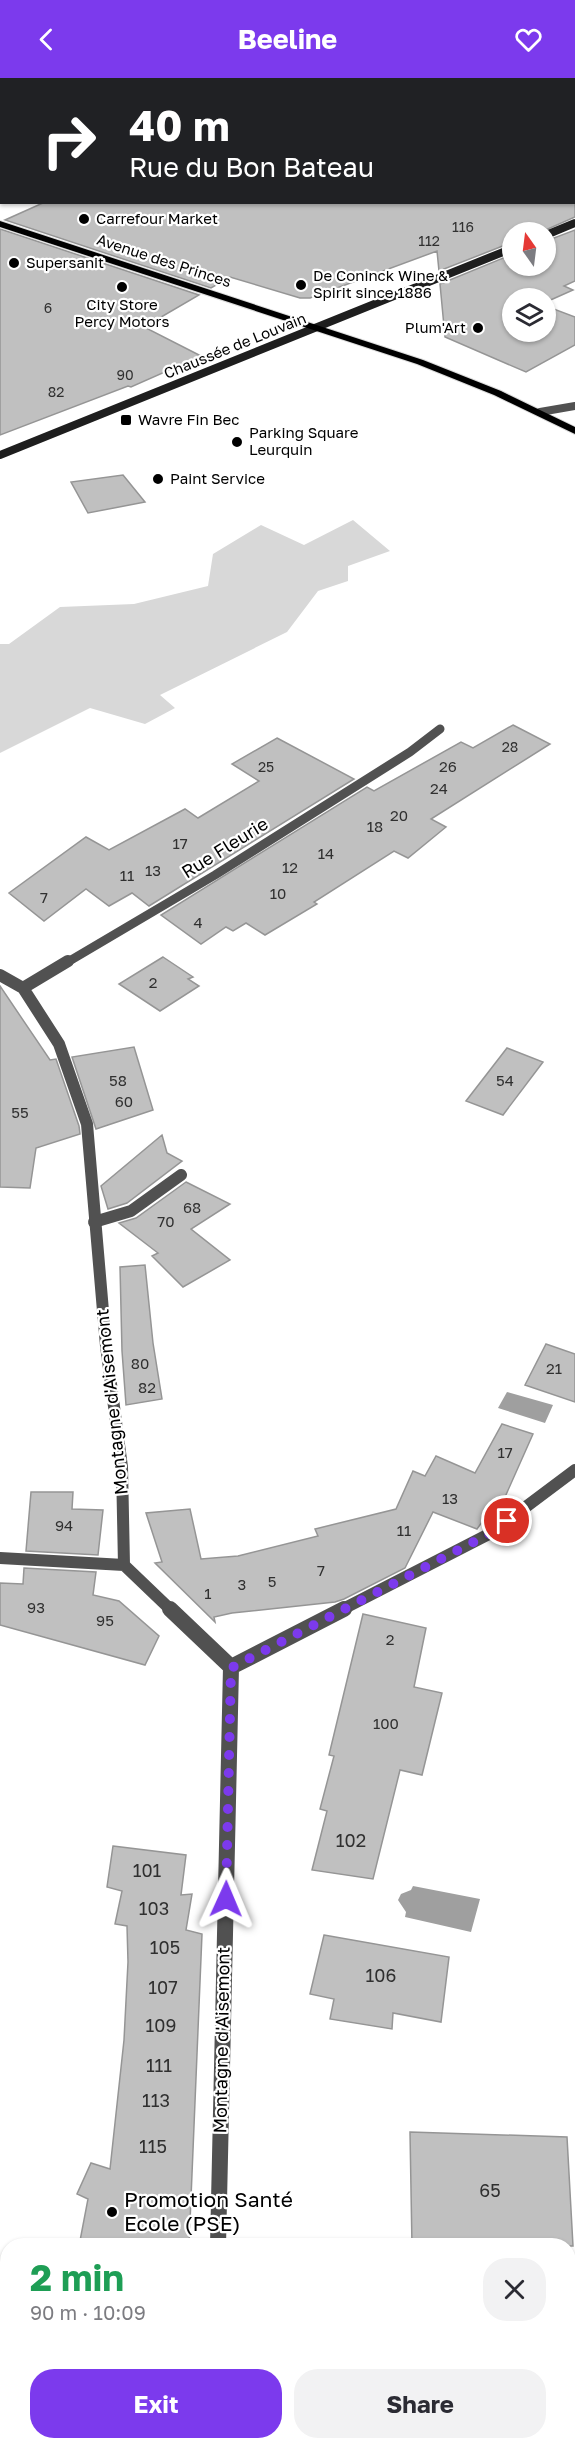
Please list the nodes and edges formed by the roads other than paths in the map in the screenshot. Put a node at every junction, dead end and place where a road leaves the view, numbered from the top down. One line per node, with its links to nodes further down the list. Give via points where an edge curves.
1 (575, 223): 3 (main road)
2 (0, 224): 5 (main road, Avenue des Princes)
3 (556, 231)
4 (502, 252): 5 (main road, Chaussée de Louvain)
5 (320, 326): 7 (main road, Avenue des Princes, via 462,376); 9 (main road, Chaussée de Louvain)
6 (575, 406): 7 (street)
7 (540, 412): 8 (main road, Avenue des Princes)
8 (575, 431)
9 (0, 455)
10 (440, 729): 12 (street, Rue Fleurie, via 410,752 215,874)
11 (0, 975): 12 (street, Montagne d'Aisemont)
12 (23, 988): 14 (street, Montagne d'Aisemont, via 59,1044 87,1124)
13 (181, 1175): 14 (street, via 133,1212)
14 (94, 1222): 17 (street, Montagne d'Aisemont, via 122,1467)
15 (575, 1470): 18 (street, via 491,1533)
16 (0, 1558): 17 (street)
17 (124, 1565): 18 (street)
18 (231, 1668): 19 (street, Montagne d'Aisemont)
19 (218, 2238)

